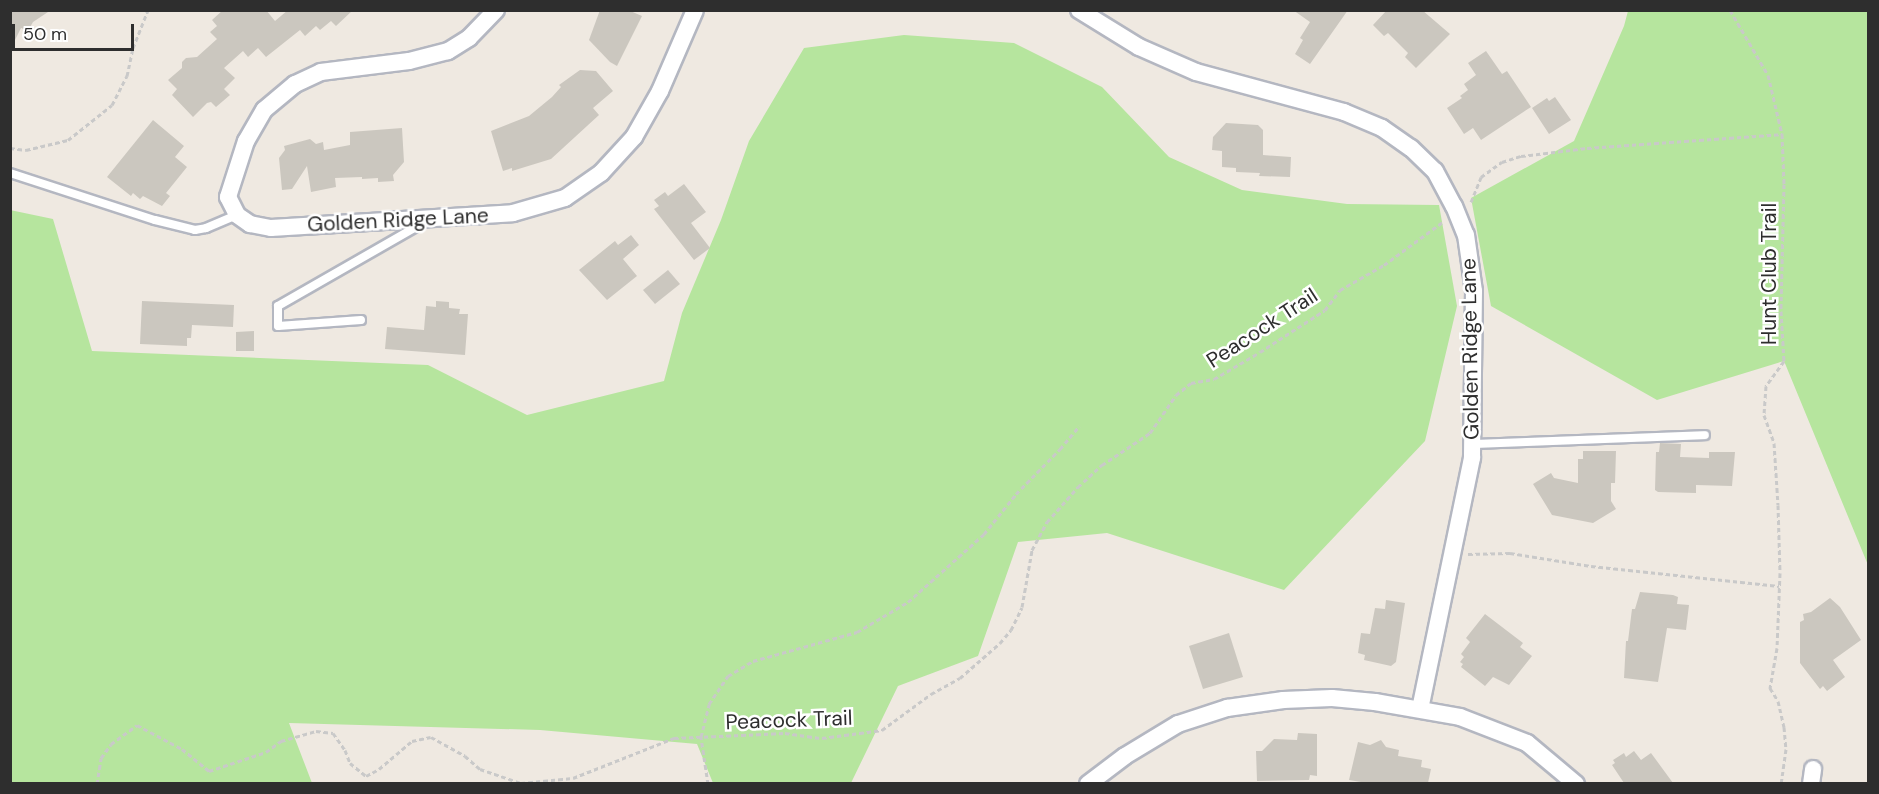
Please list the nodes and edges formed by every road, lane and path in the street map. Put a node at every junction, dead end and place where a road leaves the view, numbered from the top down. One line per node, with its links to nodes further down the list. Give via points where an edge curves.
1 (148, 10): 7 (path, via 127,76 112,105 68,140 26,150)
2 (496, 10): 10 (street, via 469,38 448,51 321,72 295,84 264,110 246,141 228,197)
3 (695, 10): 11 (street, Golden Ridge Lane, via 634,137 601,173 565,198 513,213)
4 (1079, 10): 9 (street, Golden Ridge Lane, via 1139,47 1196,72 1344,112 1382,128 1435,171)
5 (1730, 10): 6 (path, Hunt Club Trail, via 1768,75)
6 (1782, 134): 9 (path, Peacock Trail, via 1521,156 1502,162 1481,177 1469,206); 17 (path, Hunt Club Trail, via 1780,311 1784,361 1766,386 1764,416 1776,460)
7 (10, 148)
8 (10, 174): 10 (lane, via 195,230)
9 (1457, 213): 15 (street, Golden Ridge Lane, via 1472,260); 19 (path, Peacock Trail, via 1384,265 1340,290 1325,310 1214,380 1191,383 1176,395 1150,433 1102,465 1047,522 1032,550 1022,607 1011,630 960,678 882,730 822,738 785,733)
10 (237, 214): 11 (street, Golden Ridge Lane, via 250,224 271,228)
11 (429, 219): 12 (lane, via 278,306 278,326)
12 (361, 320)
13 (1079, 426): 19 (path, Peacock Trail, via 984,534 908,602 857,632 753,661 728,676 709,704)
14 (1705, 435): 15 (lane)
15 (1472, 444): 16 (street, Golden Ridge Lane)
16 (1454, 555): 17 (path, via 1510,553 1646,573); 18 (street, Golden Ridge Lane)
17 (1779, 586): 24 (path, Hunt Club Trail, via 1777,648 1770,688 1778,701 1784,727 1786,749)
18 (1420, 709): 22 (street, via 1332,698 1227,708 1178,724); 23 (street, via 1460,717 1527,742)
19 (701, 737): 20 (path, via 674,738 573,778 521,783 480,769 431,737 412,741 366,776 350,763 333,733 316,731 209,771 182,749 137,725 106,751); 21 (path)
20 (97, 783)
21 (708, 783)
22 (1088, 783)
23 (1576, 783)
24 (1781, 783)

